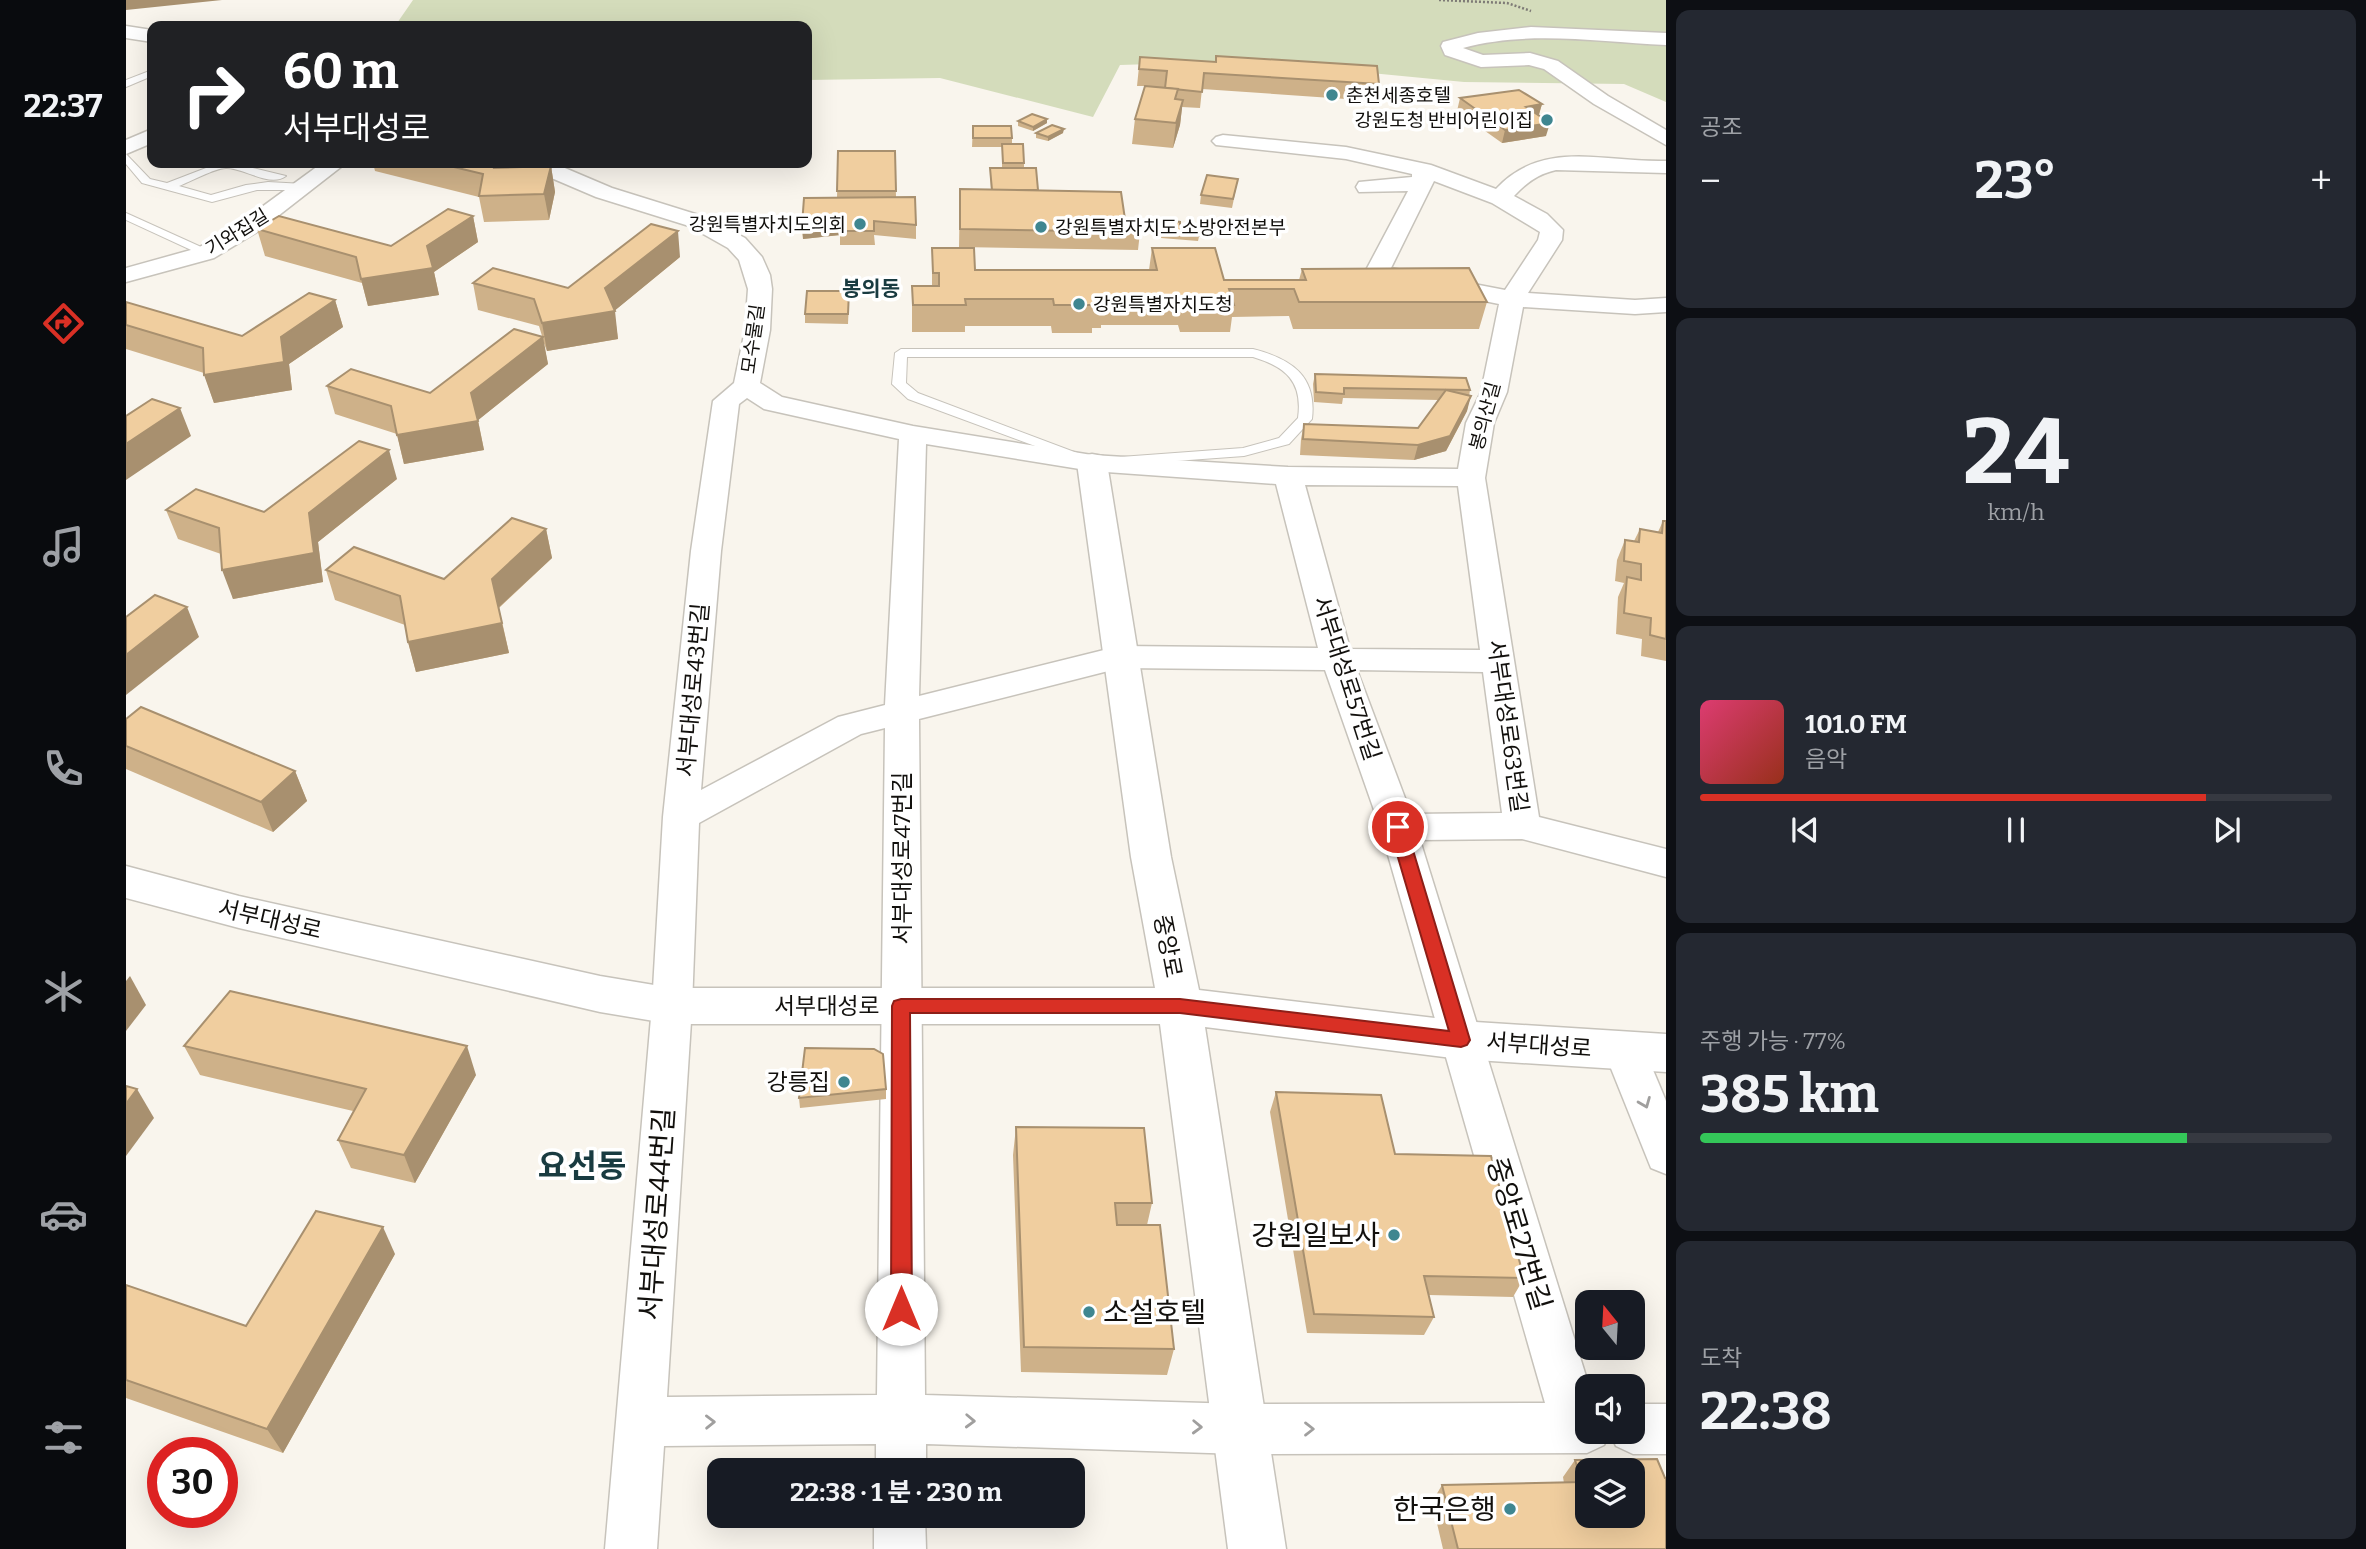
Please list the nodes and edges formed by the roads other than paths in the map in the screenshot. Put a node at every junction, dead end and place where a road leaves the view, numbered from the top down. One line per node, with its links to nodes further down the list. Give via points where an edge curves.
1 (126, 32): 2 (street)
2 (147, 35)
3 (1666, 38): 9 (street, via 1512,31 1450,46 1452,51 1481,61 1530,59 1551,65)
4 (147, 71): 5 (lane)
5 (126, 72)
6 (147, 74): 7 (lane)
7 (126, 84)
8 (147, 138): 11 (street)
9 (1666, 139)
10 (1223, 141): 18 (street, 봉의산길, via 1346,153)
11 (126, 148)
12 (126, 157): 21 (lane, via 146,181)
13 (1666, 167): 22 (street, via 1562,160 1531,170 1508,186)
14 (215, 168): 21 (lane)
15 (239, 168): 19 (lane)
16 (329, 168): 19 (street, 기와집길)
17 (547, 168): 28 (street, 모수물길, via 593,189 698,220 744,249 758,273 760,313)
18 (1418, 173): 20 (street); 22 (street, 봉의산길); 26 (street, via 1377,272)
19 (307, 185): 21 (lane, via 279,183 236,189 212,199); 24 (street, 기와집길)
20 (1367, 187)
21 (165, 188)
22 (1500, 198): 26 (street, 봉의산길, via 1552,230)
23 (126, 216): 24 (lane)
24 (206, 253): 25 (street, 기와집길)
25 (126, 275)
26 (1512, 299): 27 (street); 32 (street, 봉의산길, via 1494,392 1480,423)
27 (1666, 305)
28 (746, 386): 29 (street, 모수물길, via 773,402); 37 (street, 서부대성로43번길, via 726,401 706,551)
29 (913, 434): 30 (street, 모수물길); 36 (street, 서부대성로47번길)
30 (1092, 463): 30 (lane, via 1244,452 1284,441 1306,419 1306,391 1273,357 1253,353 901,353 899,384 913,397); 31 (street, 봉의산길); 33 (street, 중앙로)
31 (1287, 476): 32 (street, 봉의산길); 34 (street, 서부대성로57번길)
32 (1471, 478): 35 (street, 서부대성로63번길)
33 (1121, 657): 34 (street); 36 (street); 44 (street, 중앙로, via 1151,857)
34 (1337, 659): 35 (street); 39 (street, 서부대성로57번길)
35 (1499, 661): 38 (street, 서부대성로63번길)
36 (902, 710): 37 (street, via 850,725); 43 (street, 서부대성로47번길)
37 (681, 817): 42 (street, 서부대성로43번길)
38 (1522, 826): 39 (street); 40 (street, 서부대성로63번길)
39 (1398, 827): 45 (street, 서부대성로57번길)
40 (1666, 861)
41 (126, 882): 42 (street, 서부대성로, via 600,994)
42 (672, 1006): 43 (street, 서부대성로); 50 (street, 서부대성로44번길)
43 (901, 1006): 44 (street, 서부대성로); 49 (street, 서부대성로47번길)
44 (1180, 1006): 45 (street, 서부대성로); 51 (street, 중앙로)
45 (1461, 1040): 46 (street, 서부대성로); 48 (street, 중앙로27번길)
46 (1645, 1052): 47 (street, one-way to 47)
47 (1666, 1155)
48 (1575, 1406)
49 (901, 1419): 50 (street, one-way to 49); 51 (street, one-way to 51); 55 (street, 서부대성로47번길)
50 (642, 1422): 57 (street, 서부대성로44번길)
51 (1240, 1429): 52 (street, 중앙로27번길, one-way to 52); 59 (street, 중앙로)
52 (1575, 1429)
53 (1645, 1429): 54 (street)
54 (1666, 1429)
55 (901, 1458)
56 (900, 1528): 58 (street)
57 (631, 1549)
58 (900, 1549)
59 (1257, 1549)

